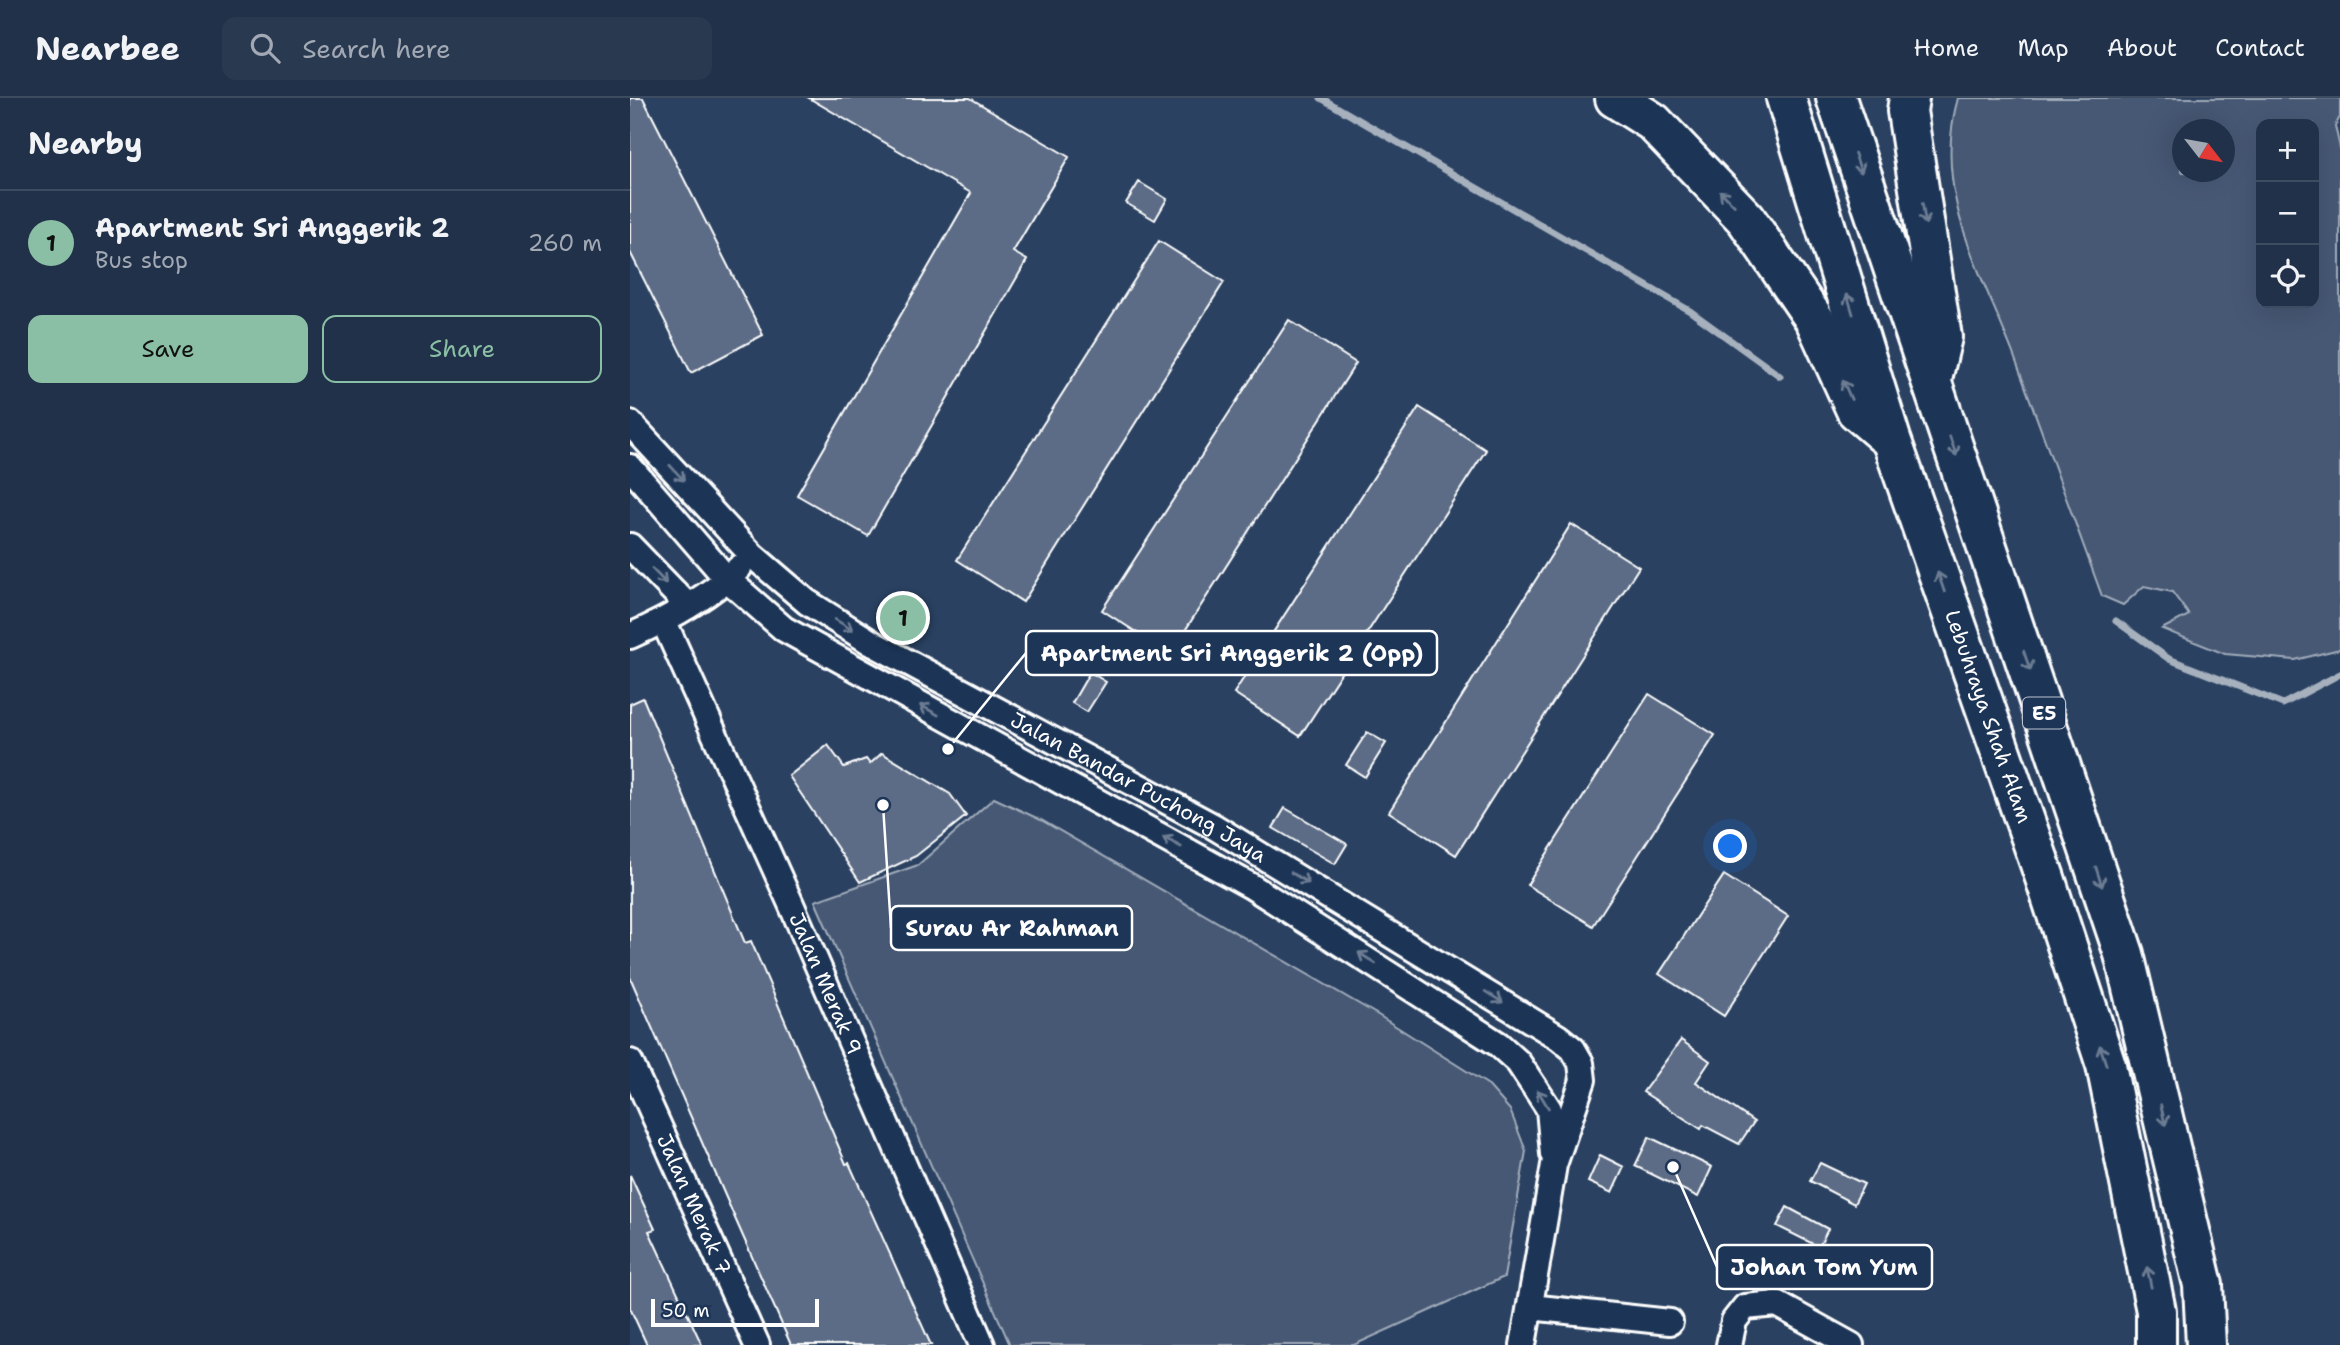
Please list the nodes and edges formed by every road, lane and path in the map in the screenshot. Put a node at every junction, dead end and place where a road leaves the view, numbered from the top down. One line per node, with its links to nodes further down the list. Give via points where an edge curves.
1 (1615, 98): 7 (highway, one-way to 1, via 1856,410 1815,320 1746,219 1653,122)
2 (1786, 98): 7 (highway, Lebuhraya Shah Alam / E5, one-way to 2)
3 (1836, 98): 5 (highway, E5, one-way to 5)
4 (1909, 98): 5 (highway, one-way to 5, via 1907,111 1942,337)
5 (1931, 381): 25 (highway, E5, one-way to 25, via 2124,954 2203,1285)
6 (630, 423): 10 (street, Jalan Bandar Puchong Jaya, one-way to 10)
7 (1891, 439): 24 (highway, Lebuhraya Shah Alam / E5, one-way to 7, via 2156,1311 2106,1065)
8 (630, 467): 11 (street, Jalan Bandar Puchong Jaya)
9 (630, 546): 12 (street, one-way to 12)
10 (752, 555): 11 (street); 16 (street, Jalan Bandar Puchong Jaya, one-way to 16, via 807,602 872,643 1213,826 1558,1037 1577,1056 1583,1080)
11 (727, 579): 12 (street); 16 (street, Jalan Bandar Puchong Jaya, one-way to 11, via 1549,1109 1518,1062 1498,1044 1251,886 785,629)
12 (688, 606): 13 (street)
13 (664, 622): 14 (street); 20 (street, Jalan Merak 9)
14 (630, 636)
15 (630, 1062): 19 (street, Jalan Merak 7)
16 (1554, 1165): 17 (street, Jalan Bandar Puchong Jaya)
17 (1530, 1307): 18 (street); 21 (street, Jalan Bandar Puchong Jaya)
18 (1670, 1322)
19 (757, 1345)
20 (982, 1345)
21 (1524, 1345)
22 (1730, 1345): 23 (street, via 1734,1321 1745,1307 1777,1304)
23 (1851, 1345)
24 (2157, 1345)
25 (2206, 1345)

